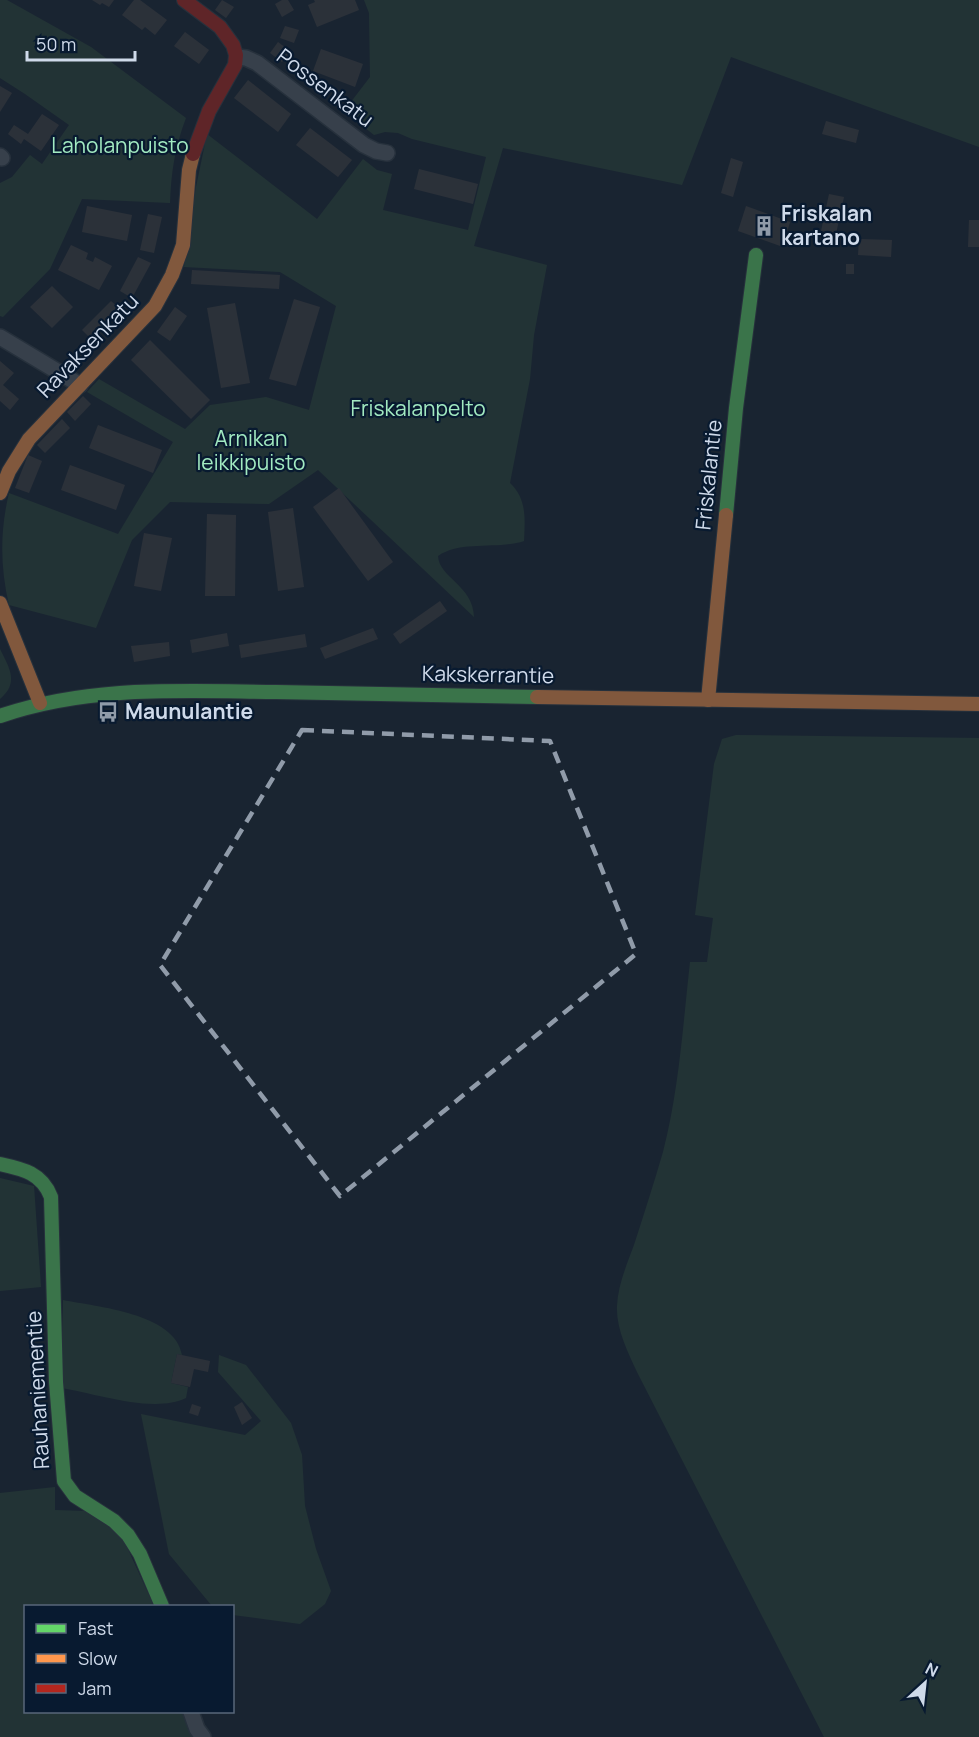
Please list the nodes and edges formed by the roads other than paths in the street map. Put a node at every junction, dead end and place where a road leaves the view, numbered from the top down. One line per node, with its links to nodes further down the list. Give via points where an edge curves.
1 (184, 0): 2 (street, via 222,30)
2 (237, 57): 3 (street, Possenkatu, via 257,63 364,145); 6 (street, Ravaksenkatu, via 195,146 189,170 183,245 172,275 155,306)
3 (387, 153)
4 (756, 255): 10 (street, Friskalantie, via 736,408)
5 (0, 337): 6 (street)
6 (80, 385): 7 (street, Ravaksenkatu, via 29,440)
7 (0, 494)
8 (0, 603): 9 (street)
9 (6, 636): 11 (street)
10 (708, 700): 11 (street, Kakskerrantie, via 145,690 78,695); 12 (street, Kakskerrantie)
11 (40, 703): 13 (street, Kakskerrantie)
12 (979, 704)
13 (0, 716)
14 (0, 1164): 15 (street, Rauhaniementie, via 39,1176 51,1197 56,1382 68,1491 110,1517 127,1534)
15 (162, 1605)
16 (191, 1713): 17 (street)
17 (203, 1737)

